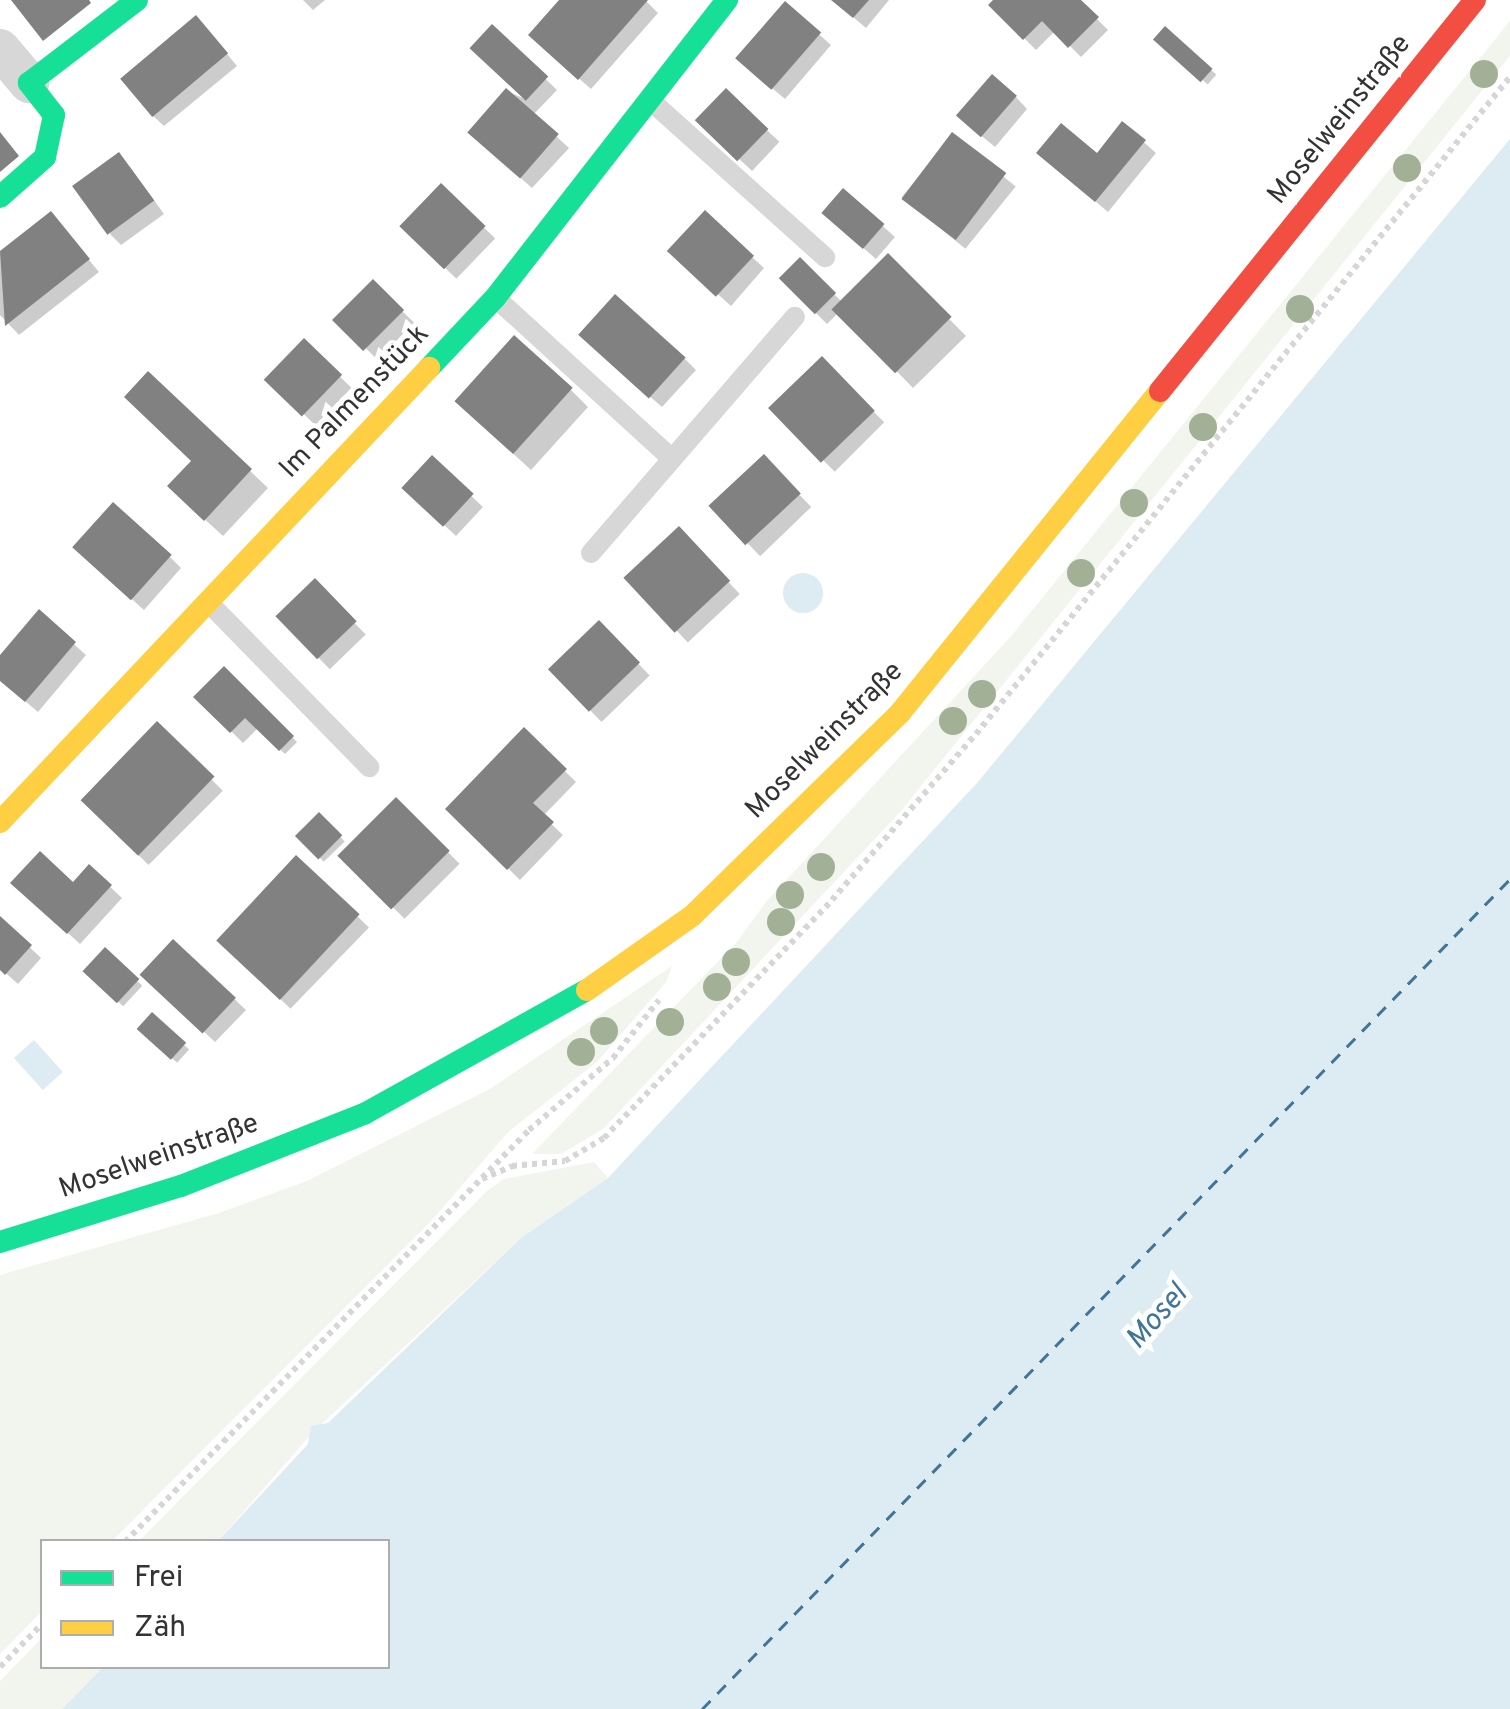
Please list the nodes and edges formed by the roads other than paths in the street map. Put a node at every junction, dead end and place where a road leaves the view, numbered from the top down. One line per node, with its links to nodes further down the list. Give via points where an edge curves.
1 (137, 0): 5 (main road)
2 (727, 0): 6 (main road, Im Palmenstück)
3 (1475, 0): 16 (main road, Moselweinstraße, via 900,713 692,916 610,976 364,1114 181,1186)
4 (0, 49): 5 (street)
5 (29, 83): 7 (main road, via 54,116 45,157)
6 (650, 100): 8 (lane); 9 (main road, Im Palmenstück)
7 (0, 197)
8 (825, 258)
9 (495, 298): 11 (lane); 13 (main road, Im Palmenstück)
10 (795, 317): 11 (lane)
11 (672, 458): 12 (lane)
12 (590, 553)
13 (206, 601): 14 (lane); 15 (main road, Im Palmenstück)
14 (368, 767)
15 (0, 822)
16 (0, 1242)

